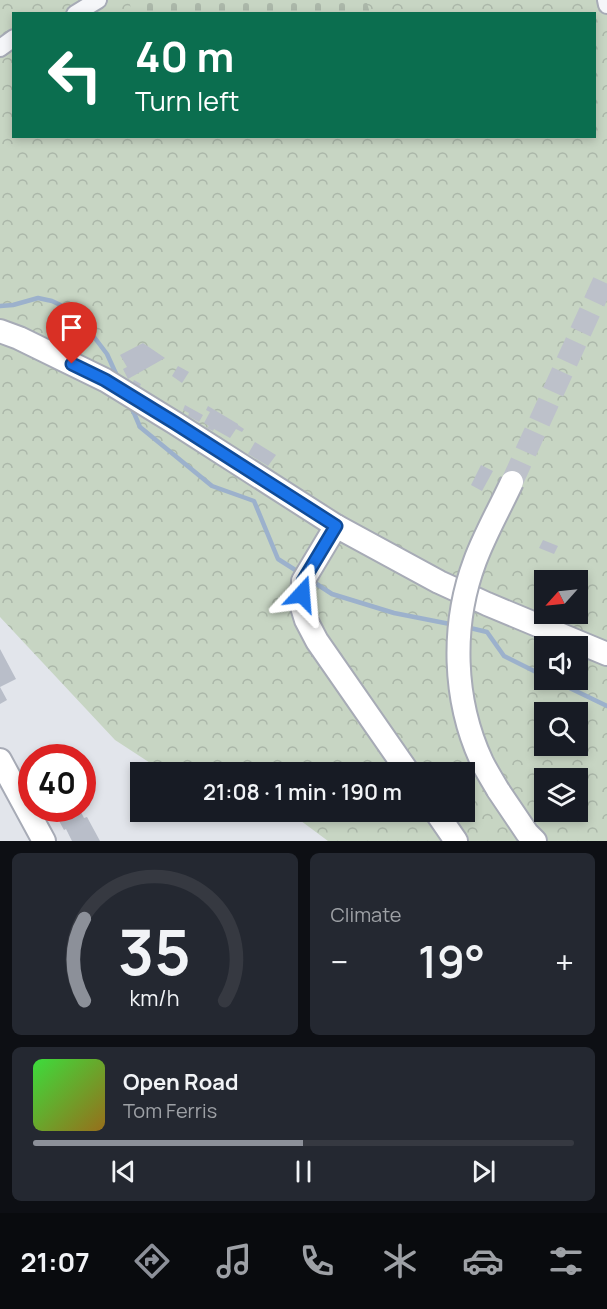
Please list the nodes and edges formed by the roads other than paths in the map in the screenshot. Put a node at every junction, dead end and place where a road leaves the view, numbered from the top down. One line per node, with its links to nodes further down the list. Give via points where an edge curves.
1 (98, 0): 4 (street)
2 (606, 0): 3 (street)
3 (607, 5)
4 (78, 12)
5 (0, 331): 7 (street, via 105,380)
6 (512, 483): 12 (street, bridge, via 475,561 459,621 458,648 459,680 473,738 482,763)
7 (336, 526): 8 (street, via 439,582); 10 (street, via 303,581 302,607 317,641)
8 (607, 654)
9 (0, 760): 13 (street)
10 (401, 762)
11 (443, 822): 14 (street)
12 (523, 839)
13 (44, 841)
14 (456, 841)

